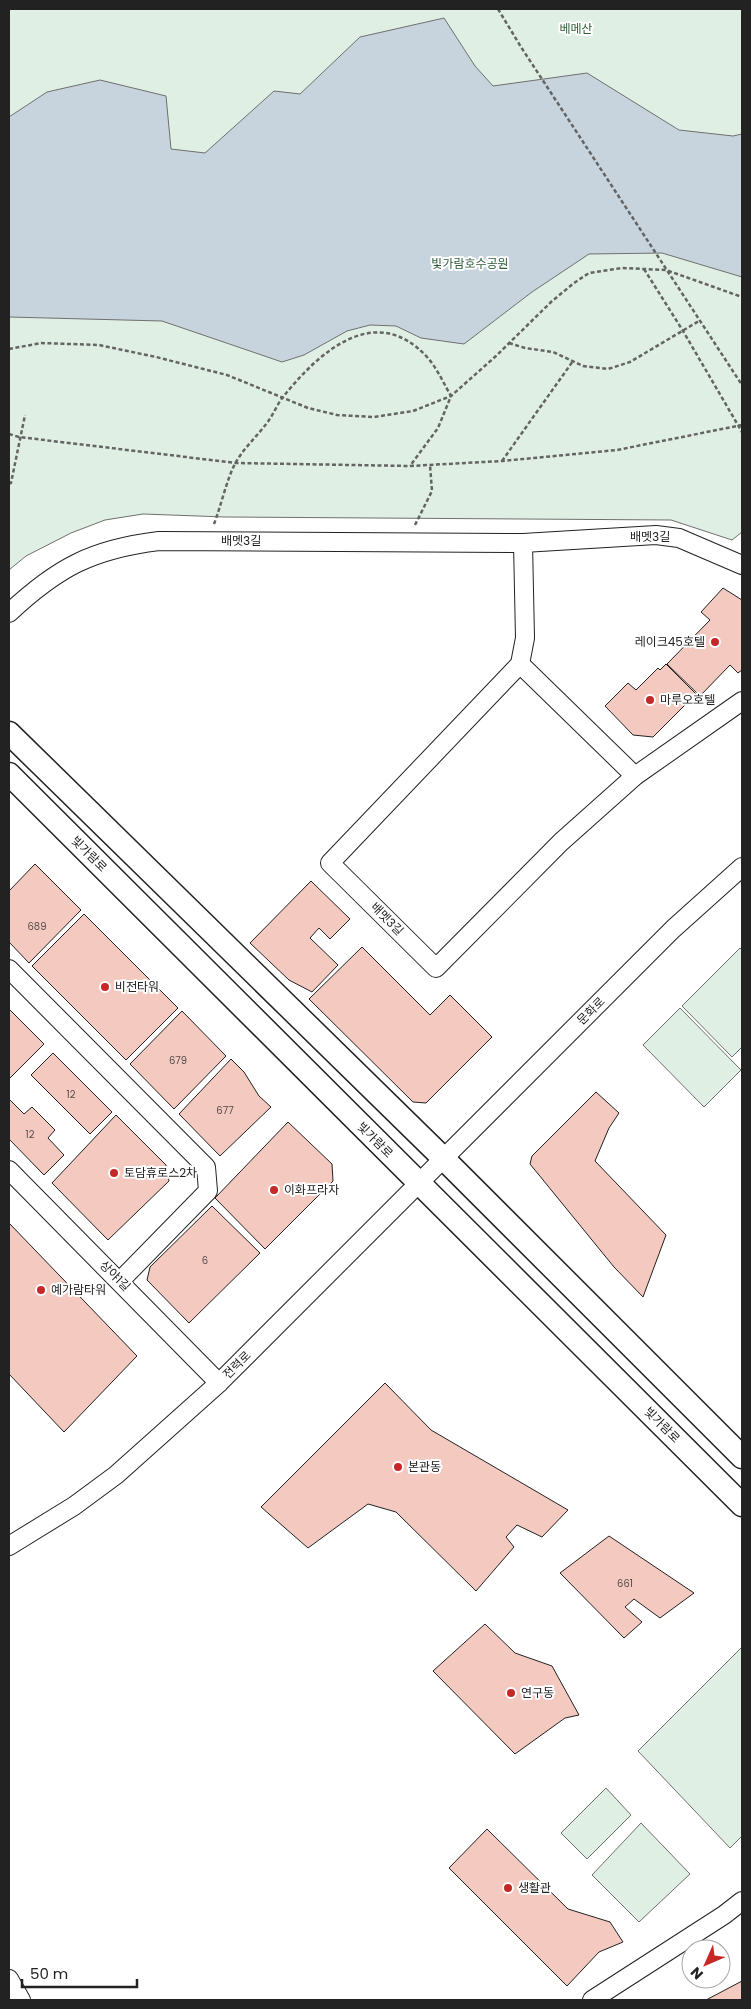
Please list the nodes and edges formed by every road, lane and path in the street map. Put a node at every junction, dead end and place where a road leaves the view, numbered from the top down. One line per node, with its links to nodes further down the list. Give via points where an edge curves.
1 (498, 9): 3 (path)
2 (644, 269): 3 (path); 6 (path); 7 (path, via 622,268 589,273 551,302)
3 (666, 270): 4 (path); 5 (path)
4 (742, 297)
5 (699, 320): 6 (path); 10 (path)
6 (683, 331): 9 (path, via 630,362 608,369 583,366); 15 (path)
7 (510, 343): 9 (path, via 553,352); 11 (path)
8 (9, 349): 12 (path, via 41,343 99,345 227,375)
9 (573, 361): 19 (path)
10 (742, 385)
11 (451, 396): 12 (path, via 413,411 374,416 337,415); 12 (path, via 429,358 418,348 392,333 364,333 341,342 317,361); 22 (path, via 438,428)
12 (282, 398): 20 (path, via 271,418)
13 (25, 415): 18 (path)
14 (742, 424): 15 (path)
15 (738, 425): 16 (path); 19 (path, via 617,450)
16 (742, 432)
17 (9, 434): 18 (path)
18 (19, 437): 20 (path); 23 (path)
19 (502, 461): 21 (path)
20 (236, 463): 22 (path); 24 (path)
21 (430, 465): 22 (path); 25 (path, via 432,491)
22 (410, 466)
23 (9, 484)
24 (214, 524)
25 (415, 525)
26 (523, 543): 27 (street, 배멧3길, via 665,536 679,538); 28 (street, 배멧3길, via 159,541 126,545 62,570 44,581); 29 (street, via 524,638)
27 (742, 564)
28 (9, 613)
29 (520, 664): 33 (street); 33 (street, 배멧3길, via 330,863 436,968 561,842)
30 (742, 701): 33 (street, 배멧3길)
31 (9, 733): 36 (main road)
32 (9, 774): 38 (main road, 빛가람로)
33 (635, 776)
34 (742, 867): 36 (street, 문화로, via 673,929)
35 (9, 970): 39 (street, via 206,1167 208,1191)
36 (443, 1158): 38 (street, 전력로); 41 (main road)
37 (9, 1170): 39 (street, 상야1길)
38 (418, 1182): 40 (street, 전력로); 42 (main road, 빛가람로)
39 (120, 1281): 40 (street, 상야1길)
40 (220, 1383): 43 (street, 전력로, via 116,1475 74,1506)
41 (742, 1457)
42 (742, 1505)
43 (9, 1546)
44 (742, 1901): 47 (street)
45 (9, 1978): 46 (street)
46 (21, 2000)
47 (592, 2000)

